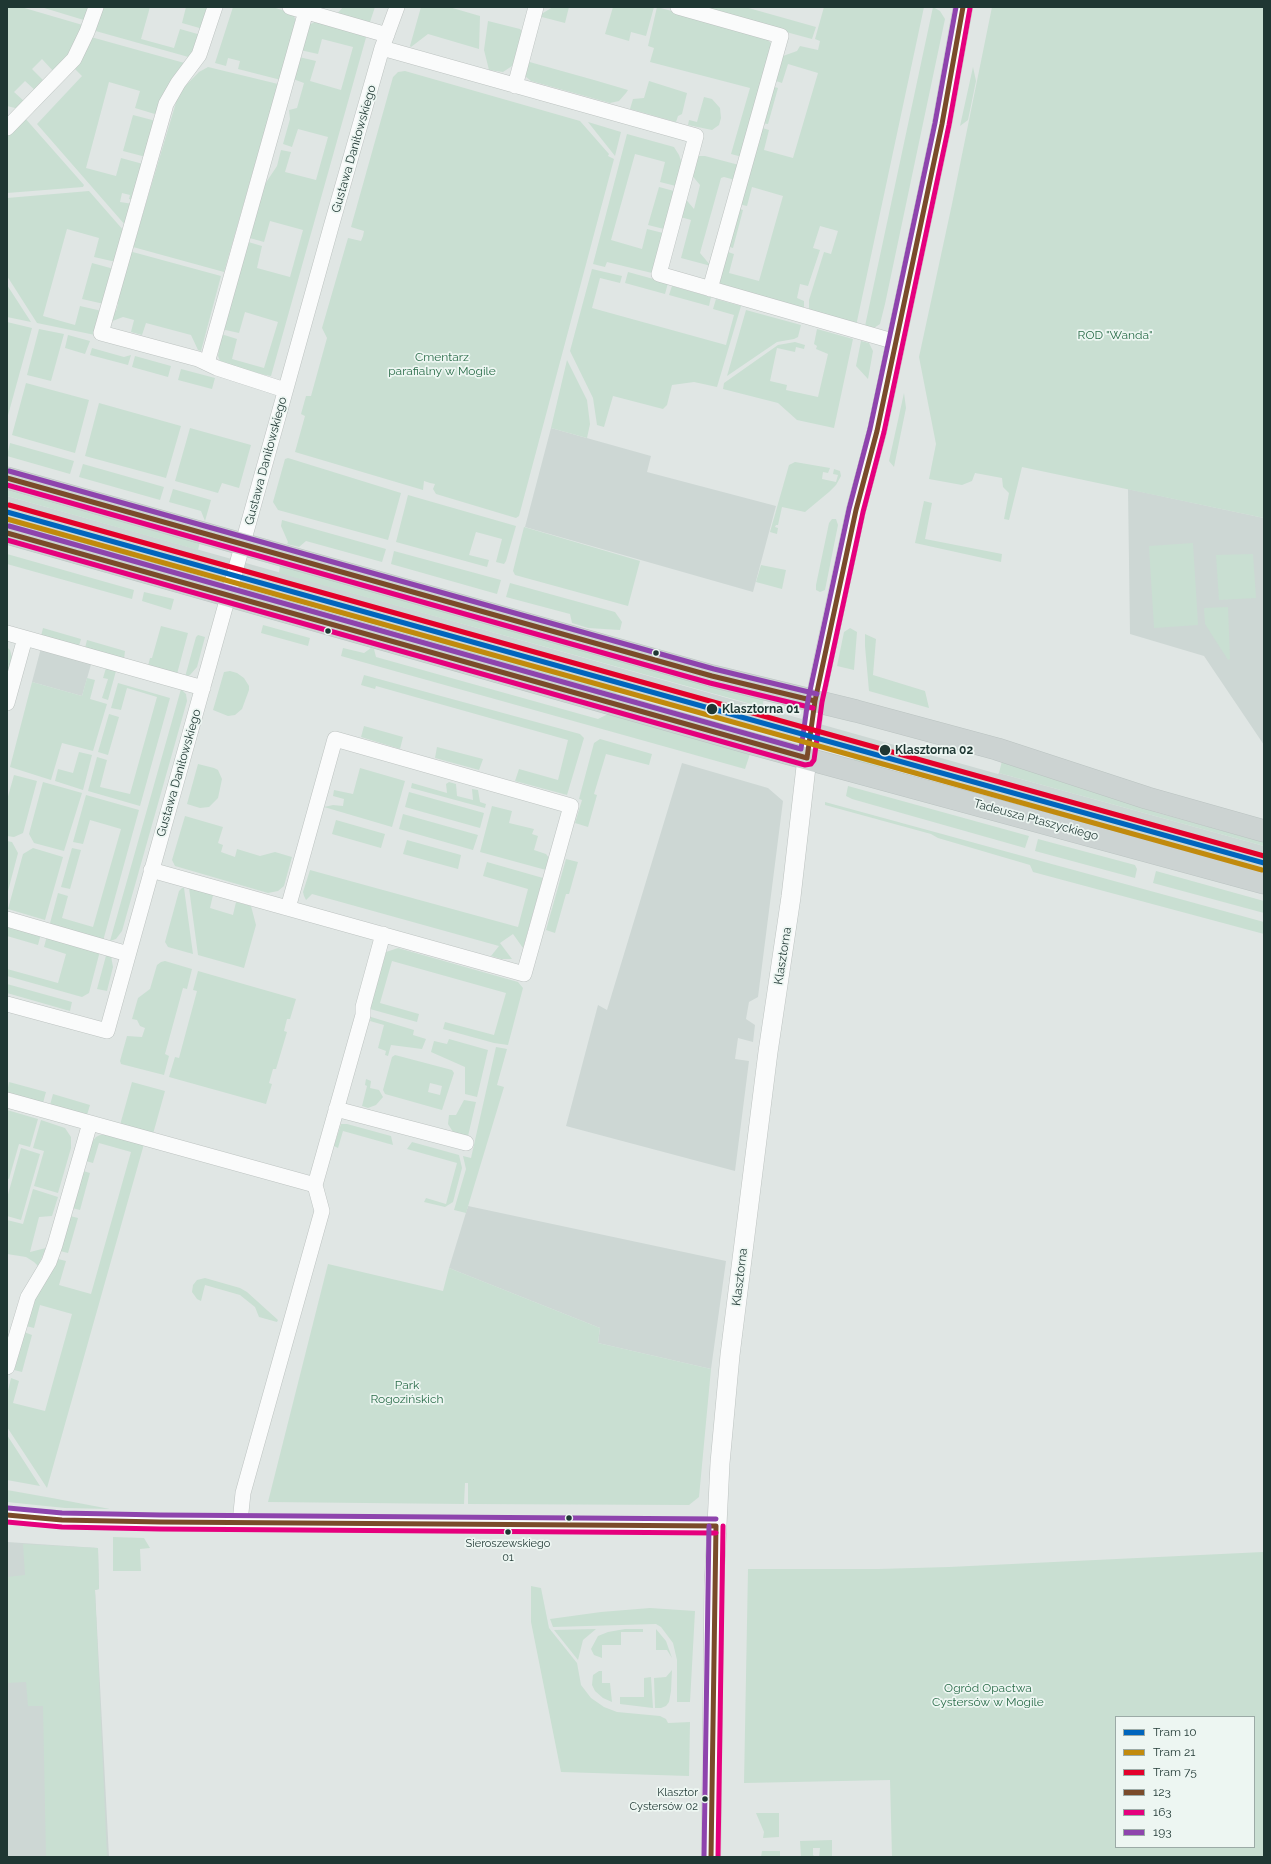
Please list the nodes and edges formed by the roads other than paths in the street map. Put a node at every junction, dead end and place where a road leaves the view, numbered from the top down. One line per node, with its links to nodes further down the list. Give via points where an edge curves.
1 (96, 7): 11 (street, via 88,32 74,59)
2 (215, 7): 14 (street, via 199,55 166,104 101,333)
3 (290, 7): 8 (street)
4 (397, 7): 9 (street, Gustawa Daniłowskiego)
5 (536, 7): 10 (street)
6 (678, 7): 12 (street, via 781,36)
7 (963, 7): 13 (street, Klasztorna, via 942,124)
8 (306, 11): 9 (street); 14 (street)
9 (385, 42): 10 (street); 15 (street, Gustawa Daniłowskiego)
10 (515, 86): 12 (street, via 696,136 658,274)
11 (7, 128)
12 (710, 289): 13 (street)
13 (896, 342): 23 (street, Klasztorna, via 877,431 856,510)
14 (207, 363): 15 (street)
15 (285, 390): 18 (street, Gustawa Daniłowskiego)
16 (7, 478): 18 (main road)
17 (7, 533): 19 (main road, Tadeusza Ptaszyckiego)
18 (243, 544): 19 (street, Gustawa Daniłowskiego); 23 (main road, via 712,676)
19 (228, 596): 22 (street, Gustawa Daniłowskiego); 25 (main road, Tadeusza Ptaszyckiego)
20 (7, 632): 21 (street)
21 (25, 638): 22 (street); 24 (street)
22 (202, 688): 27 (street, Gustawa Daniłowskiego)
23 (815, 701): 25 (street, Klasztorna); 26 (main road, via 997,749 1160,802)
24 (7, 703)
25 (807, 758): 28 (main road, Tadeusza Ptaszyckiego); 42 (street, Klasztorna, via 730,1355)
26 (1264, 831)
27 (151, 870): 29 (street); 32 (street, Gustawa Daniłowskiego)
28 (1264, 883)
29 (288, 908): 31 (street); 31 (street, via 335,739 571,806 524,974)
30 (7, 919): 32 (street)
31 (383, 934): 35 (street)
32 (128, 954): 33 (street, Gustawa Daniłowskiego, via 107,1032)
33 (7, 1004)
34 (7, 1100): 36 (street)
35 (336, 1109): 37 (street); 38 (street)
36 (90, 1123): 38 (street); 39 (street, via 55,1245 49,1262 28,1297)
37 (466, 1144)
38 (315, 1185): 41 (street, via 322,1211 243,1493)
39 (7, 1367)
40 (7, 1515): 41 (street, via 62,1520)
41 (240, 1522): 42 (street)
42 (716, 1526): 43 (street, Klasztorna)
43 (711, 1857)

